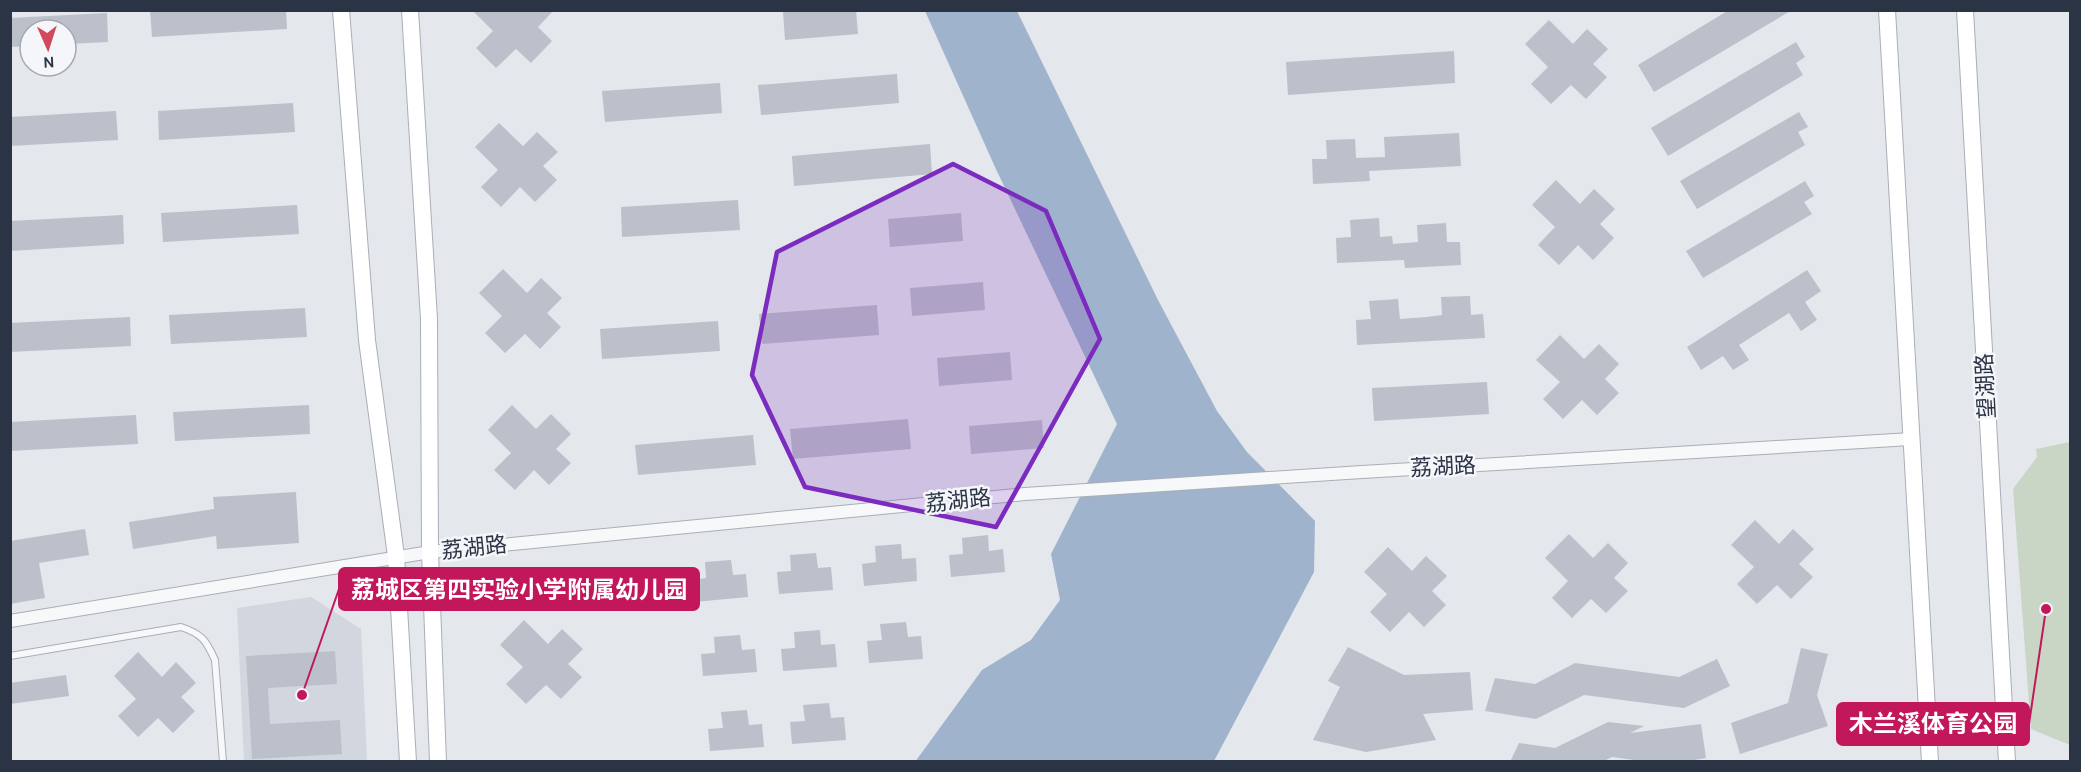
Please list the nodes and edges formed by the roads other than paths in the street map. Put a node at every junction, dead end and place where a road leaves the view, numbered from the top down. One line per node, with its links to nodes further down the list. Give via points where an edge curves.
1 (341, 10): 7 (main road, via 367,340)
2 (410, 10): 6 (main road, via 429,319)
3 (1887, 10): 5 (main road)
4 (1965, 10): 14 (main road, 望湖路)
5 (1911, 439): 6 (street, 荔湖路, via 1025,494); 13 (main road)
6 (430, 552): 7 (street, 荔湖路); 12 (main road)
7 (396, 556): 8 (street, 荔湖路); 11 (main road)
8 (10, 621)
9 (10, 656): 10 (lane, via 181,627 198,632 215,660)
10 (223, 762)
11 (408, 762)
12 (438, 762)
13 (1930, 762)
14 (2007, 762)

